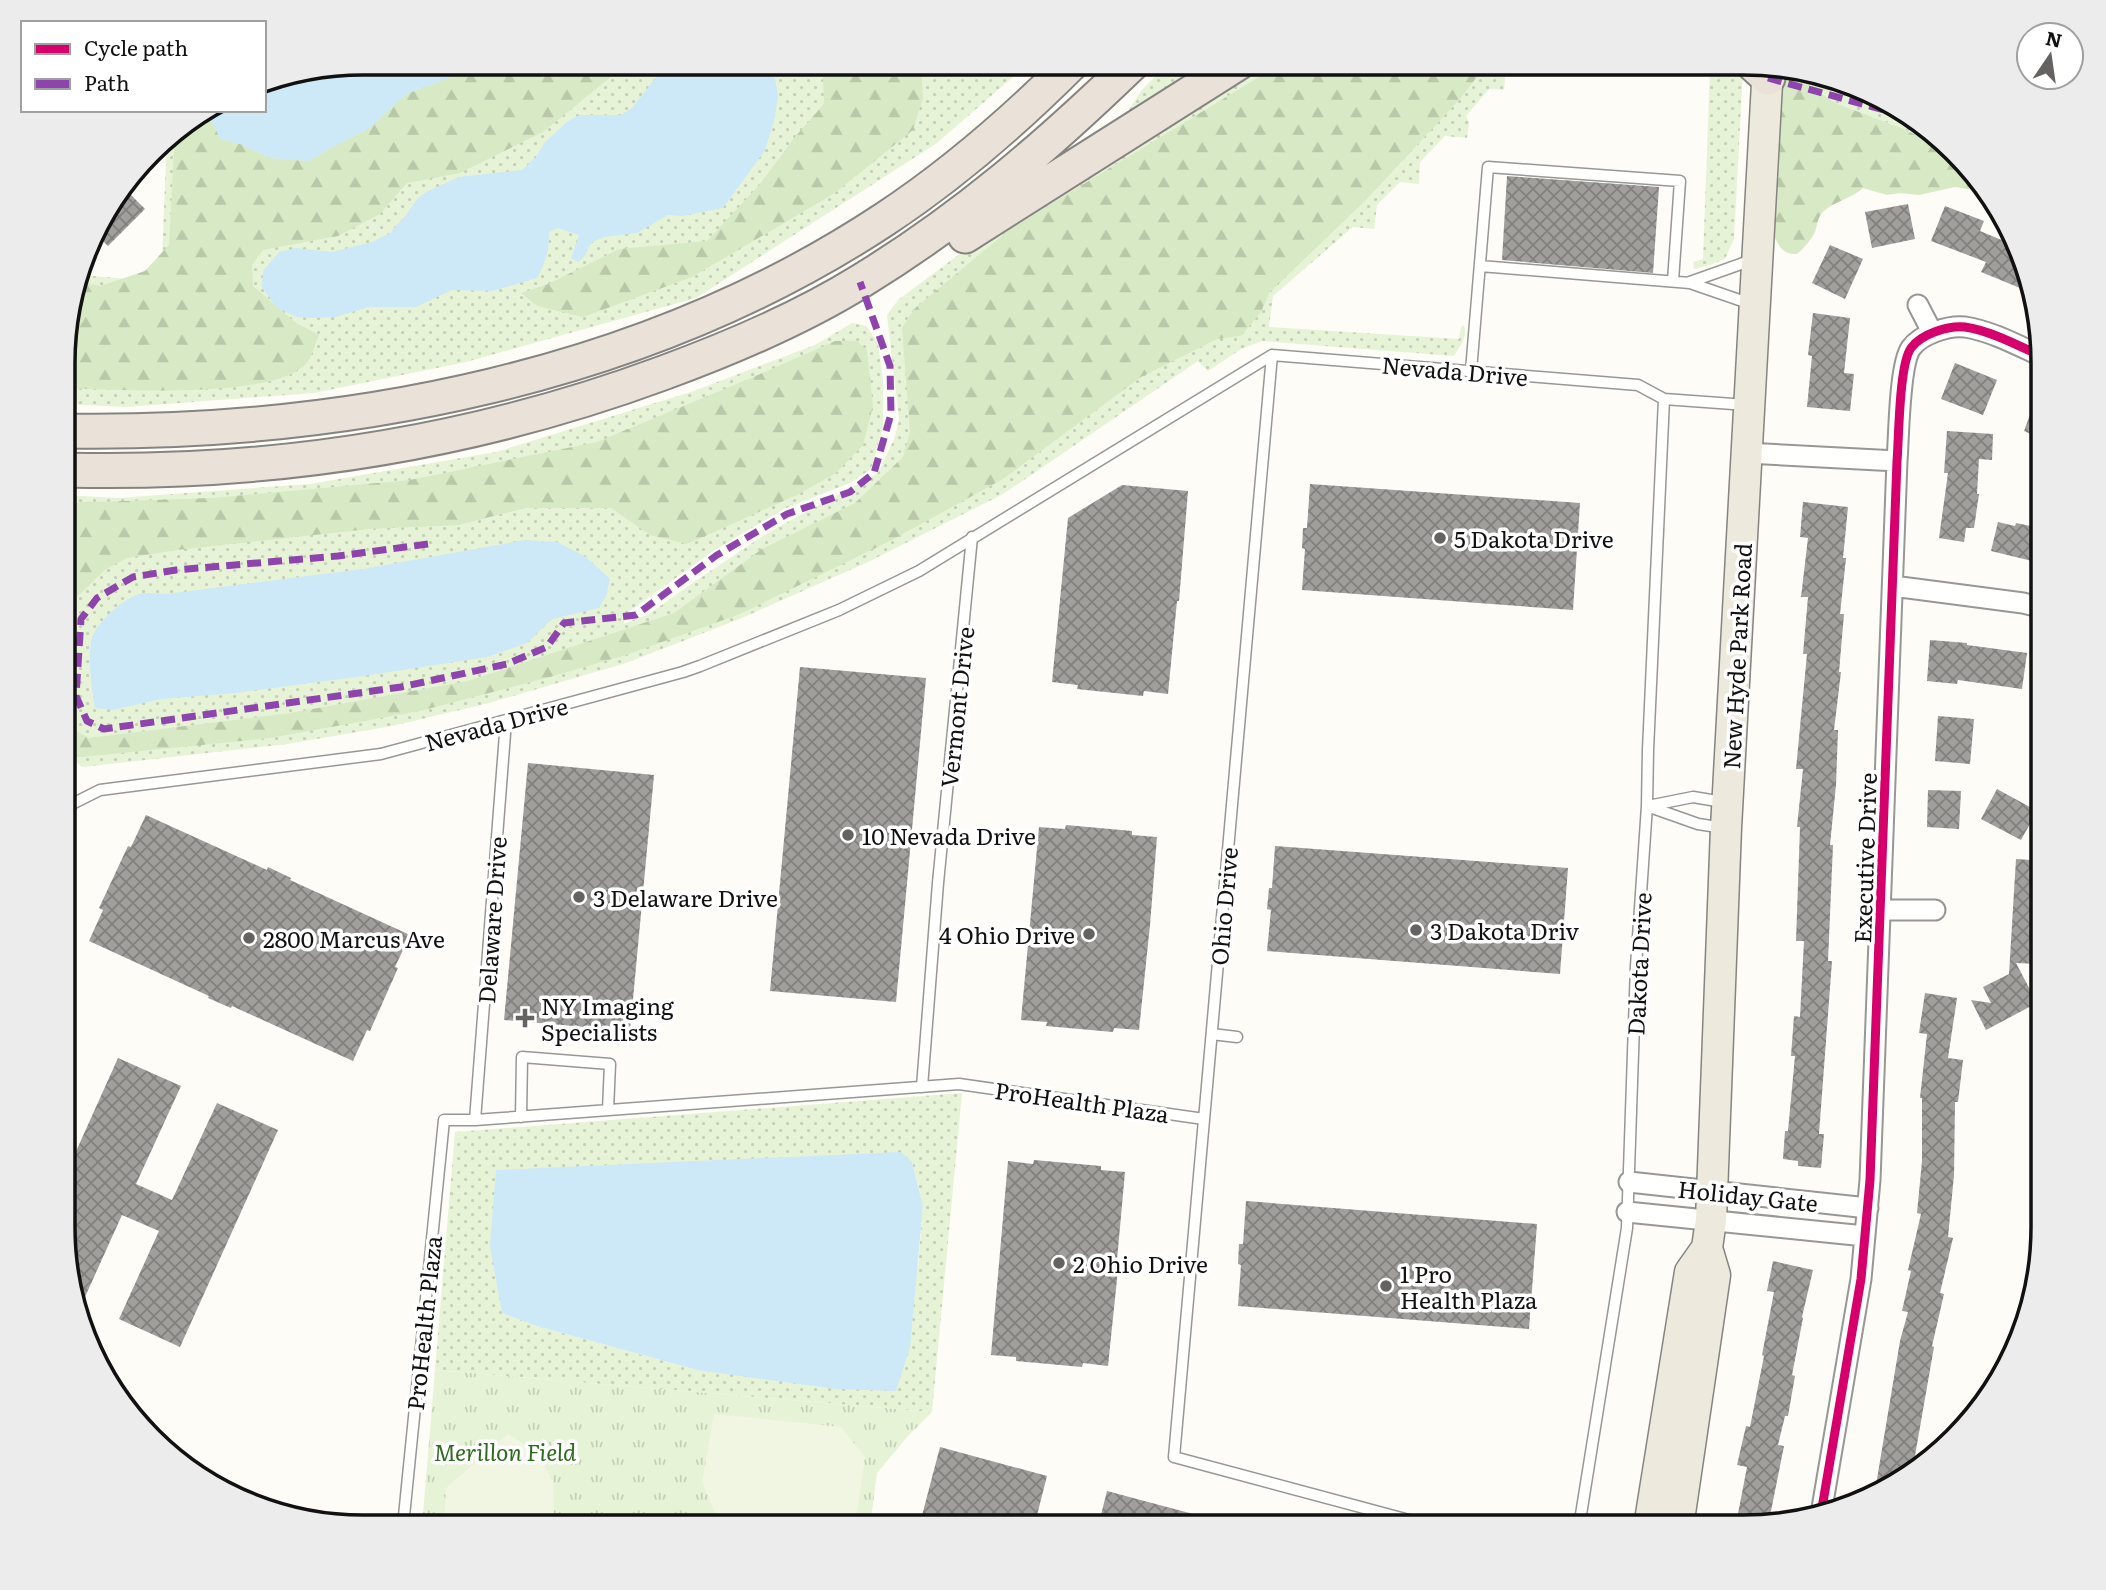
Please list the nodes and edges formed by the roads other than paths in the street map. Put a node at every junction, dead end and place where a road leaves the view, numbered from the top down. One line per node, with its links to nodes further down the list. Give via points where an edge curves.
1 (1059, 75): 18 (highway, via 990,139 885,219 770,285 651,336 525,377 393,407 263,425)
2 (1120, 75): 8 (highway, via 979,201)
3 (1219, 75): 8 (highway, via 961,238)
4 (1763, 76): 5 (main road, New Hyde Park Road)
5 (1757, 259): 9 (lane); 10 (main road, New Hyde Park Road)
6 (1480, 266): 7 (lane); 7 (lane, via 1488,167 1680,181); 15 (lane)
7 (1673, 281): 9 (lane)
8 (860, 282): 21 (highway, via 693,362 580,401 480,428 378,449 261,464)
9 (1690, 283): 10 (lane)
10 (1754, 305): 17 (main road, New Hyde Park Road)
11 (1918, 305): 12 (street)
12 (1932, 332): 13 (street, via 1966,327); 20 (street, Executive Drive, via 1911,348 1903,373)
13 (2030, 351)
14 (1272, 355): 15 (lane, Nevada Drive); 22 (lane, Nevada Drive); 31 (lane, Ohio Drive)
15 (1471, 371): 16 (lane, Nevada Drive, via 1638,385)
16 (1664, 399): 17 (lane); 27 (lane, Dakota Drive)
17 (1748, 405): 19 (main road, New Hyde Park Road)
18 (75, 431)
19 (1746, 453): 20 (street); 28 (main road, New Hyde Park Road)
20 (1897, 461): 23 (street, Executive Drive)
21 (75, 470)
22 (972, 537): 25 (lane, Nevada Drive, via 919,571 839,610 683,672); 33 (lane, Vermont Drive)
23 (1893, 586): 24 (street); 29 (street, Executive Drive)
24 (2031, 606)
25 (506, 721): 26 (lane, Nevada Drive, via 381,754 100,790); 37 (lane, Delaware Drive)
26 (75, 802)
27 (1647, 806): 28 (lane, via 1698,824); 28 (lane, via 1693,797); 38 (lane, Dakota Drive)
28 (1727, 816): 41 (main road, New Hyde Park Road)
29 (1881, 909): 30 (street); 39 (street, Executive Drive)
30 (1935, 910)
31 (1212, 1034): 32 (lane); 36 (lane, Ohio Drive)
32 (1237, 1037)
33 (922, 1087): 34 (lane, ProHealth Plaza); 36 (lane, ProHealth Plaza, via 959,1084)
34 (608, 1110): 35 (lane, ProHealth Plaza); 35 (lane, via 610,1064 522,1058)
35 (521, 1117): 37 (lane, ProHealth Plaza)
36 (1204, 1119): 45 (lane, Ohio Drive, via 1174,1457)
37 (475, 1120): 44 (lane, ProHealth Plaza, via 444,1120)
38 (1629, 1182): 40 (lane, Dakota Drive); 41 (street, Holiday Gate)
39 (1867, 1209): 41 (street, Holiday Gate); 42 (street, Executive Drive)
40 (1627, 1212): 41 (street, Holiday Gate); 46 (lane, Dakota Drive)
41 (1710, 1220): 42 (street, Holiday Gate); 47 (main road, New Hyde Park Road, via 1690,1272); 48 (main road, New Hyde Park Road, via 1715,1275)
42 (1865, 1236): 43 (street, Executive Drive)
43 (1823, 1503)
44 (404, 1515)
45 (1390, 1515)
46 (1581, 1515)
47 (1651, 1515)
48 (1680, 1515)

